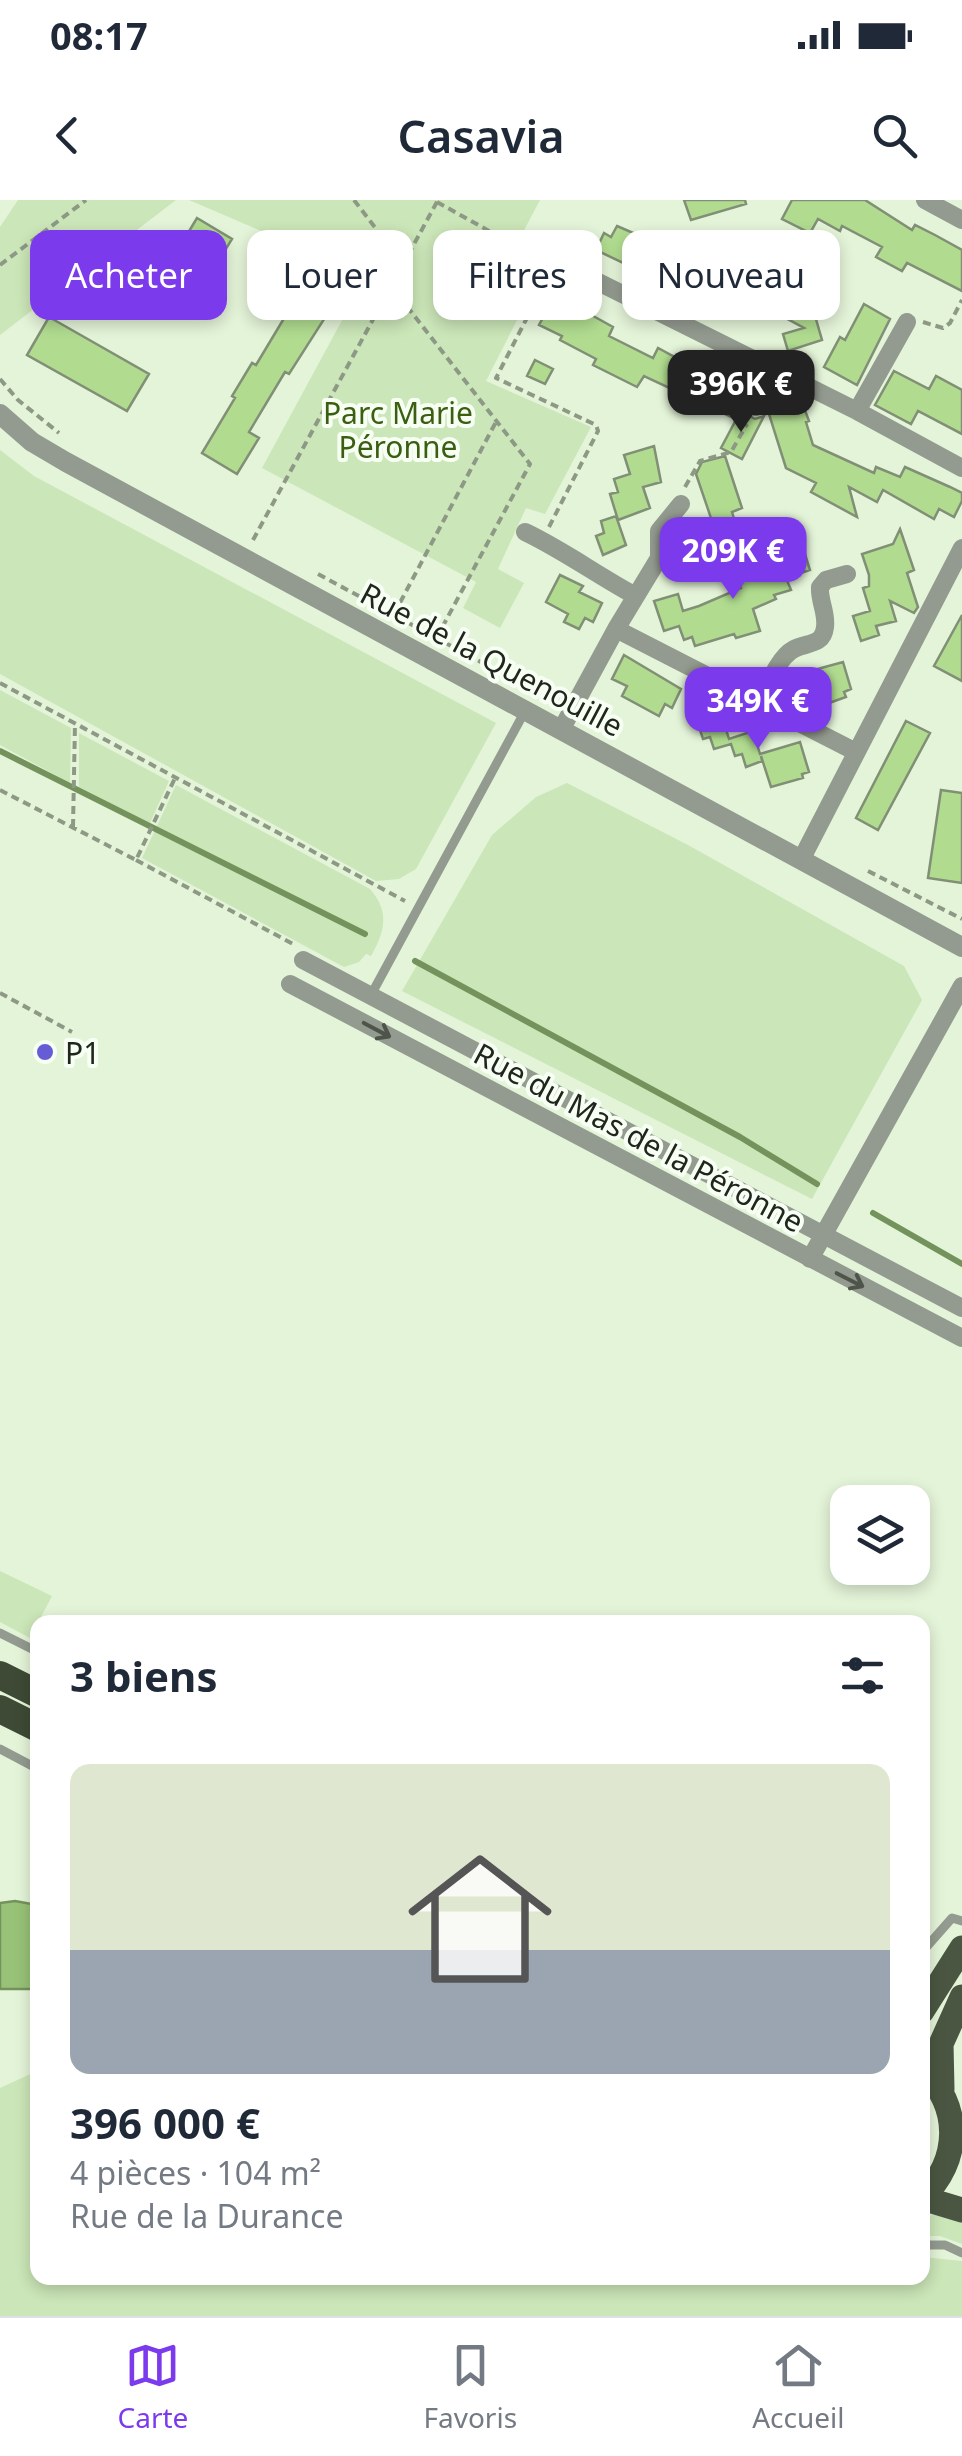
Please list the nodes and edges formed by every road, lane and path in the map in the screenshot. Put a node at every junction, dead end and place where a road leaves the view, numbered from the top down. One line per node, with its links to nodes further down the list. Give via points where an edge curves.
1 (86, 200): 9 (path)
2 (354, 200): 6 (path)
3 (924, 200): 5 (street)
4 (437, 201): 7 (path); 8 (path)
5 (962, 220)
6 (377, 230)
7 (488, 230)
8 (413, 245)
9 (0, 265)
10 (602, 282): 16 (street)
11 (962, 300): 15 (path, via 943,328 914,318)
12 (413, 314): 21 (path)
13 (372, 320): 27 (path)
14 (521, 320): 25 (path, via 496,378 592,422 598,431)
15 (907, 322): 19 (street)
16 (776, 372): 18 (street); 19 (street)
17 (0, 380): 22 (path)
18 (756, 406): 24 (path, via 732,452 700,461)
19 (857, 411): 23 (street)
20 (0, 414): 27 (street, Rue de la Quenouille, via 32,442)
21 (496, 420): 30 (path); 32 (path, via 530,464)
22 (60, 434)
23 (962, 468)
24 (681, 504): 29 (street, via 660,531 659,558)
25 (534, 536): 29 (street)
26 (962, 548): 38 (street)
27 (243, 558): 35 (street, Rue de la Quenouille)
28 (846, 574): 34 (street, via 820,587 822,637 793,649)
29 (634, 595): 31 (street)
30 (394, 614)
31 (616, 628): 34 (street); 37 (street)
32 (437, 637)
33 (0, 682): 36 (path)
34 (760, 704): 38 (street)
35 (525, 710): 37 (street, Rue de la Quenouille); 52 (lane)
36 (75, 723): 39 (path); 41 (path)
37 (561, 730): 43 (street, Rue de la Quenouille)
38 (856, 752): 43 (street)
39 (175, 778): 42 (path); 45 (path)
40 (0, 790): 41 (path)
41 (73, 827): 42 (path)
42 (136, 860): 48 (path)
43 (801, 860): 47 (street, Rue de la Quenouille)
44 (863, 869): 46 (path)
45 (406, 902)
46 (962, 920)
47 (962, 947)
48 (307, 957): 52 (street, Rue du Mas de la Péronne)
49 (290, 984): 55 (street, Rue du Mas de la Péronne, one-way to 55)
50 (962, 986): 54 (street)
51 (0, 994): 53 (path)
52 (370, 997): 54 (street, Rue du Mas de la Péronne)
53 (72, 1032)
54 (824, 1235): 55 (street); 56 (street, Rue du Mas de la Péronne)
55 (810, 1259): 57 (street, Rue du Mas de la Péronne, one-way to 57)
56 (962, 1308)
57 (962, 1338)
58 (0, 1633): 59 (lane)
59 (30, 1648)
60 (0, 1675): 61 (highway)
61 (30, 1690)
62 (0, 1709): 63 (highway)
63 (30, 1724)
64 (0, 1750): 65 (lane)
65 (30, 1764)
66 (962, 1921): 67 (lane, via 952,1918)
67 (930, 1943)
68 (962, 1948): 70 (main road)
69 (962, 1997): 72 (main road, via 941,2044)
70 (930, 1999)
71 (930, 2078): 72 (main road)
72 (942, 2089): 73 (main road)
73 (958, 2154): 74 (main road)
74 (930, 2190)
75 (930, 2200): 76 (main road)
76 (962, 2210)
77 (930, 2245): 78 (lane)
78 (962, 2253)

